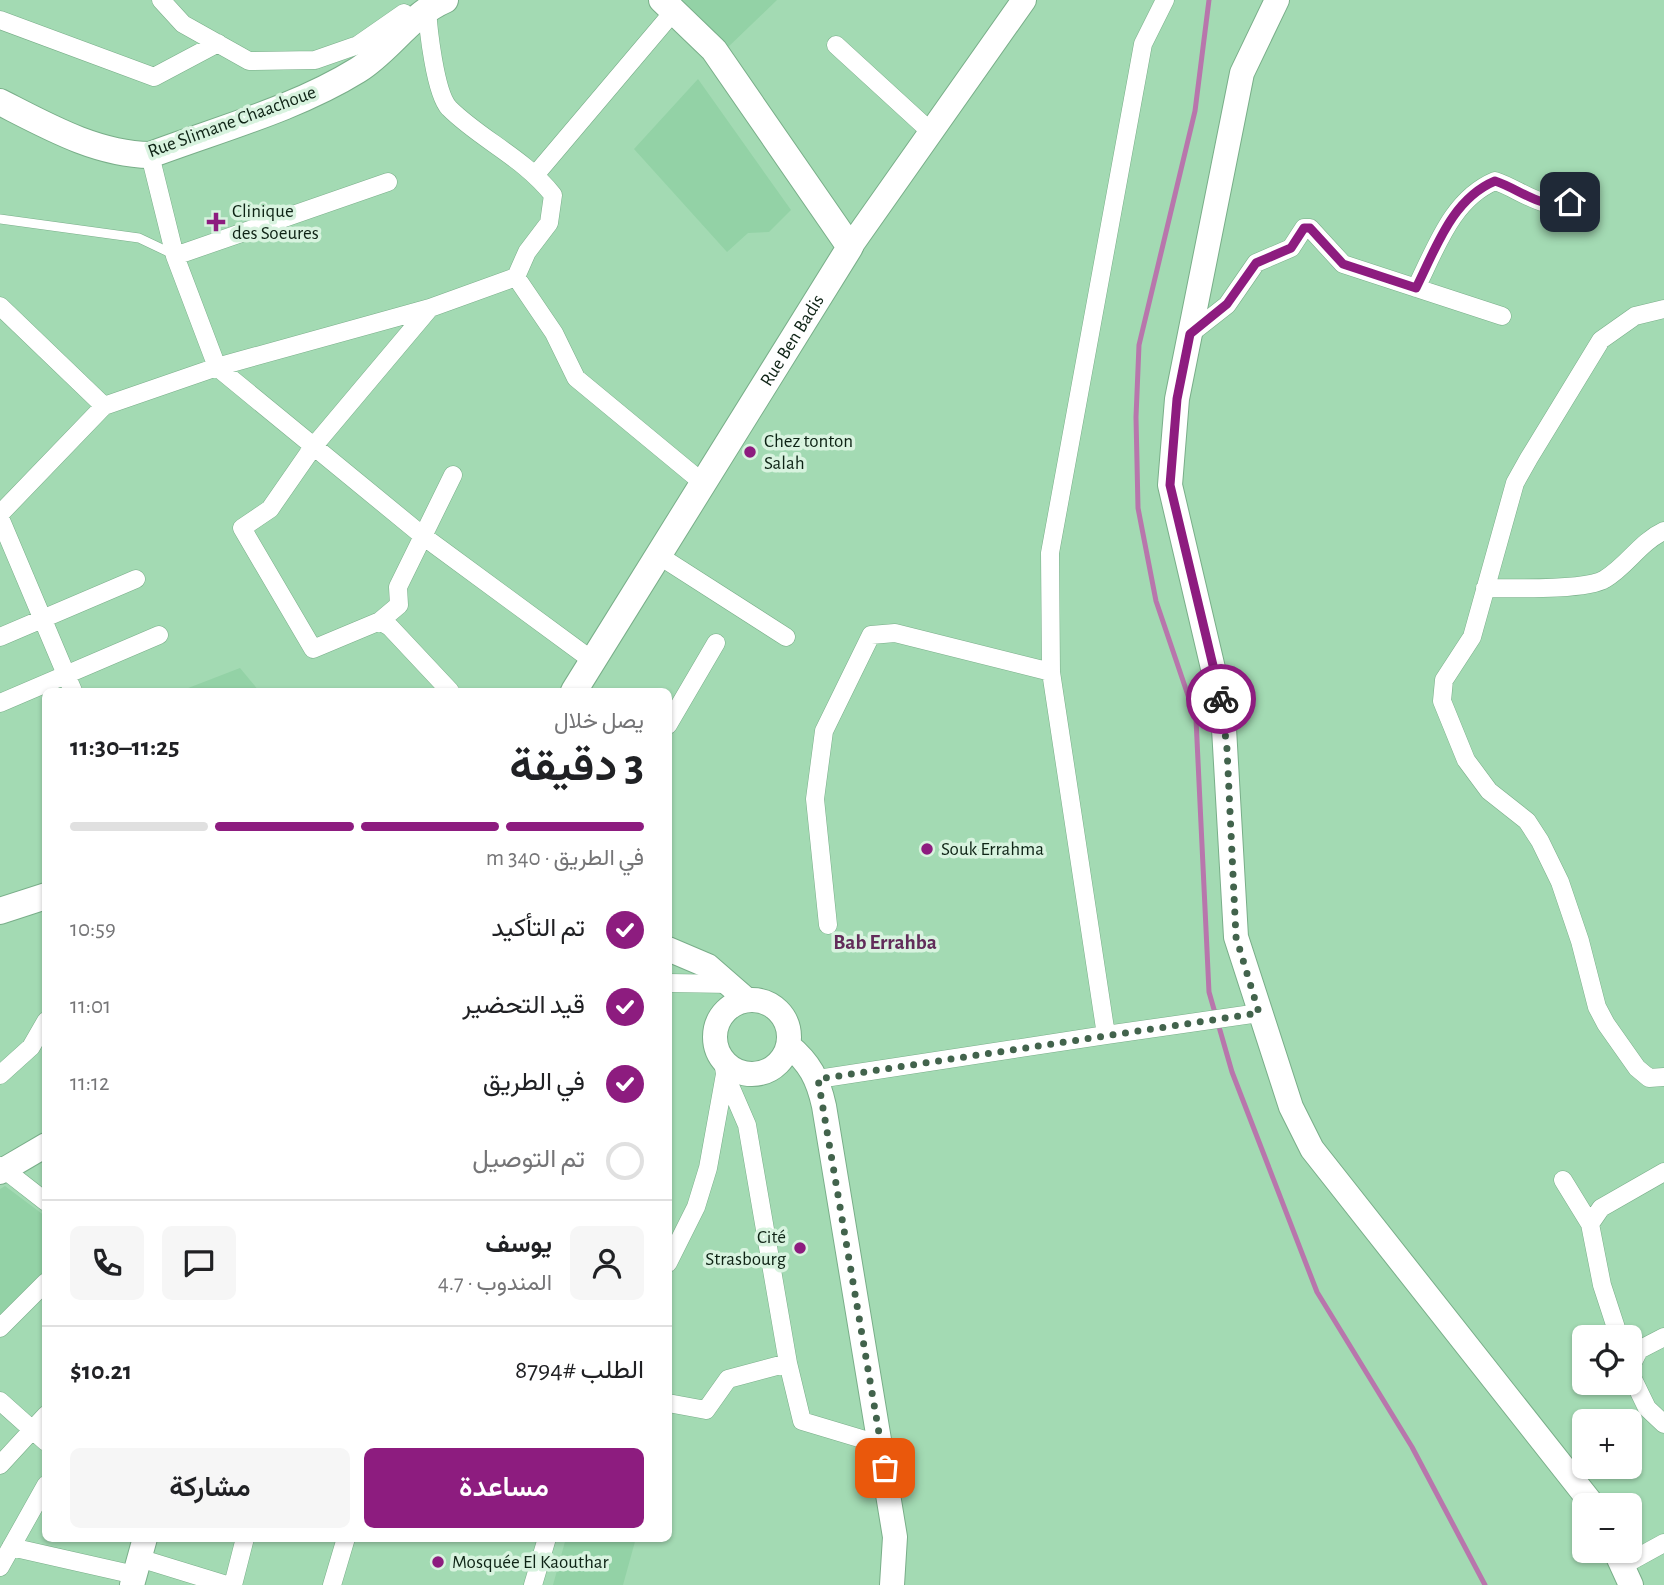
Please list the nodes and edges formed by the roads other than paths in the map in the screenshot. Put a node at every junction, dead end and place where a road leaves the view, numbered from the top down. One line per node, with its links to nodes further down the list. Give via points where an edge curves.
1 (161, 0): 8 (street, via 183,24)
2 (1024, 0): 11 (street, Rue Ben Badis)
3 (1166, 0): 44 (street, via 1143,44 1050,553)
4 (1277, 0): 25 (street, via 1242,73)
5 (431, 2): 8 (street, via 358,45 314,60 250,61); 12 (main road, Rue Slimane Chaachoue, via 369,63 322,90); 13 (street, via 428,42 447,106)
6 (668, 6): 13 (street); 17 (main road, via 714,50)
7 (0, 20): 8 (street, via 154,77)
8 (218, 43)
9 (836, 45): 11 (street)
10 (0, 102): 12 (main road, Rue Slimane Chaachoue, via 70,136 122,154)
11 (931, 132): 17 (street, Rue Ben Badis)
12 (150, 155): 18 (street)
13 (536, 174): 19 (street, via 553,195 549,223 527,252)
14 (388, 182): 18 (street)
15 (1570, 202): 20 (street, via 1549,206 1495,181 1480,187 1462,202)
16 (0, 219): 18 (lane, via 139,238)
17 (850, 247): 30 (main road, Rue Ben Badis)
18 (175, 256): 26 (street)
19 (516, 277): 22 (street); 30 (street, via 554,333 576,378)
20 (1416, 288): 24 (street); 25 (street, via 1343,264 1310,228 1304,228 1291,248 1256,263 1227,304)
21 (0, 306): 27 (street)
22 (430, 308): 26 (street); 28 (street)
23 (1664, 309): 36 (street, via 1635,316 1601,341 1515,484)
24 (1502, 316)
25 (1190, 334): 60 (street, via 1177,399 1170,485 1223,711 1236,937)
26 (218, 367): 27 (street); 28 (street)
27 (104, 406): 31 (street)
28 (313, 447): 33 (street); 38 (street, via 270,509 242,528 313,649)
29 (453, 475): 33 (street)
30 (703, 483): 34 (main road, Rue Ben Badis)
31 (0, 516): 37 (street)
32 (1664, 531): 36 (street, via 1647,539 1602,582)
33 (423, 537): 38 (street, via 398,587 399,605); 43 (street)
34 (658, 555): 41 (street); 43 (main road, Rue Ben Badis)
35 (136, 579): 37 (street)
36 (1485, 588): 66 (street, via 1472,637 1444,680 1442,701 1454,736 1489,791 1527,821 1540,841 1564,894 1606,1024 1637,1068 1649,1078)
37 (42, 618): 40 (street); 45 (street)
38 (380, 621): 47 (street, via 390,626)
39 (159, 635): 45 (street)
40 (0, 637)
41 (786, 637)
42 (716, 643): 51 (street)
43 (593, 661): 48 (main road, Rue Ben Badis)
44 (1051, 672): 56 (street, via 895,633 871,635 824,731 815,799); 62 (street)
45 (70, 683): 46 (street)
46 (52, 688)
47 (447, 688)
48 (576, 688)
49 (42, 691): 50 (street)
50 (0, 703)
51 (672, 718)
52 (42, 882): 53 (main road)
53 (0, 893)
54 (42, 898): 55 (main road)
55 (0, 911)
56 (828, 925)
57 (673, 950): 59 (street, via 708,966)
58 (672, 984): 59 (street)
59 (739, 992): 63 (street, via 779,1012 789,1034); 64 (street, via 717,1023 714,1043)
60 (1259, 1013): 62 (street); 91 (street, via 1291,1107 1312,1149)
61 (42, 1028): 65 (street, via 32,1047)
62 (1106, 1035): 67 (street)
63 (788, 1045): 64 (street, via 781,1061 768,1071 752,1075); 67 (street)
64 (724, 1068): 74 (street, via 708,1168 696,1207); 80 (street, via 747,1125)
65 (0, 1075)
66 (1664, 1077)
67 (818, 1079): 88 (street)
68 (42, 1147): 69 (street)
69 (1, 1169): 72 (street)
70 (1664, 1172): 73 (street, via 1601,1208)
71 (1563, 1180): 73 (street)
72 (42, 1199)
73 (1590, 1224): 76 (street)
74 (672, 1255)
75 (42, 1286): 77 (street)
76 (1615, 1325)
77 (0, 1328)
78 (1664, 1336): 79 (street)
79 (1642, 1348)
80 (788, 1363): 83 (street, via 728,1379 706,1410); 88 (street, via 802,1421)
81 (1641, 1395): 85 (street)
82 (0, 1401): 86 (street)
83 (672, 1404)
84 (42, 1419): 86 (street)
85 (1664, 1424)
86 (31, 1431): 87 (street); 89 (street)
87 (42, 1440)
88 (882, 1445): 104 (street, via 895,1537)
89 (0, 1465)
90 (42, 1492): 96 (street)
91 (1584, 1493)
92 (244, 1542): 101 (street)
93 (345, 1542): 102 (street)
94 (546, 1542): 103 (street)
95 (1664, 1544): 99 (street)
96 (11, 1547): 97 (street); 98 (street)
97 (138, 1564): 100 (street)
98 (0, 1567)
99 (1623, 1567)
100 (227, 1585)
101 (233, 1585)
102 (332, 1585)
103 (533, 1585)
104 (892, 1585)

